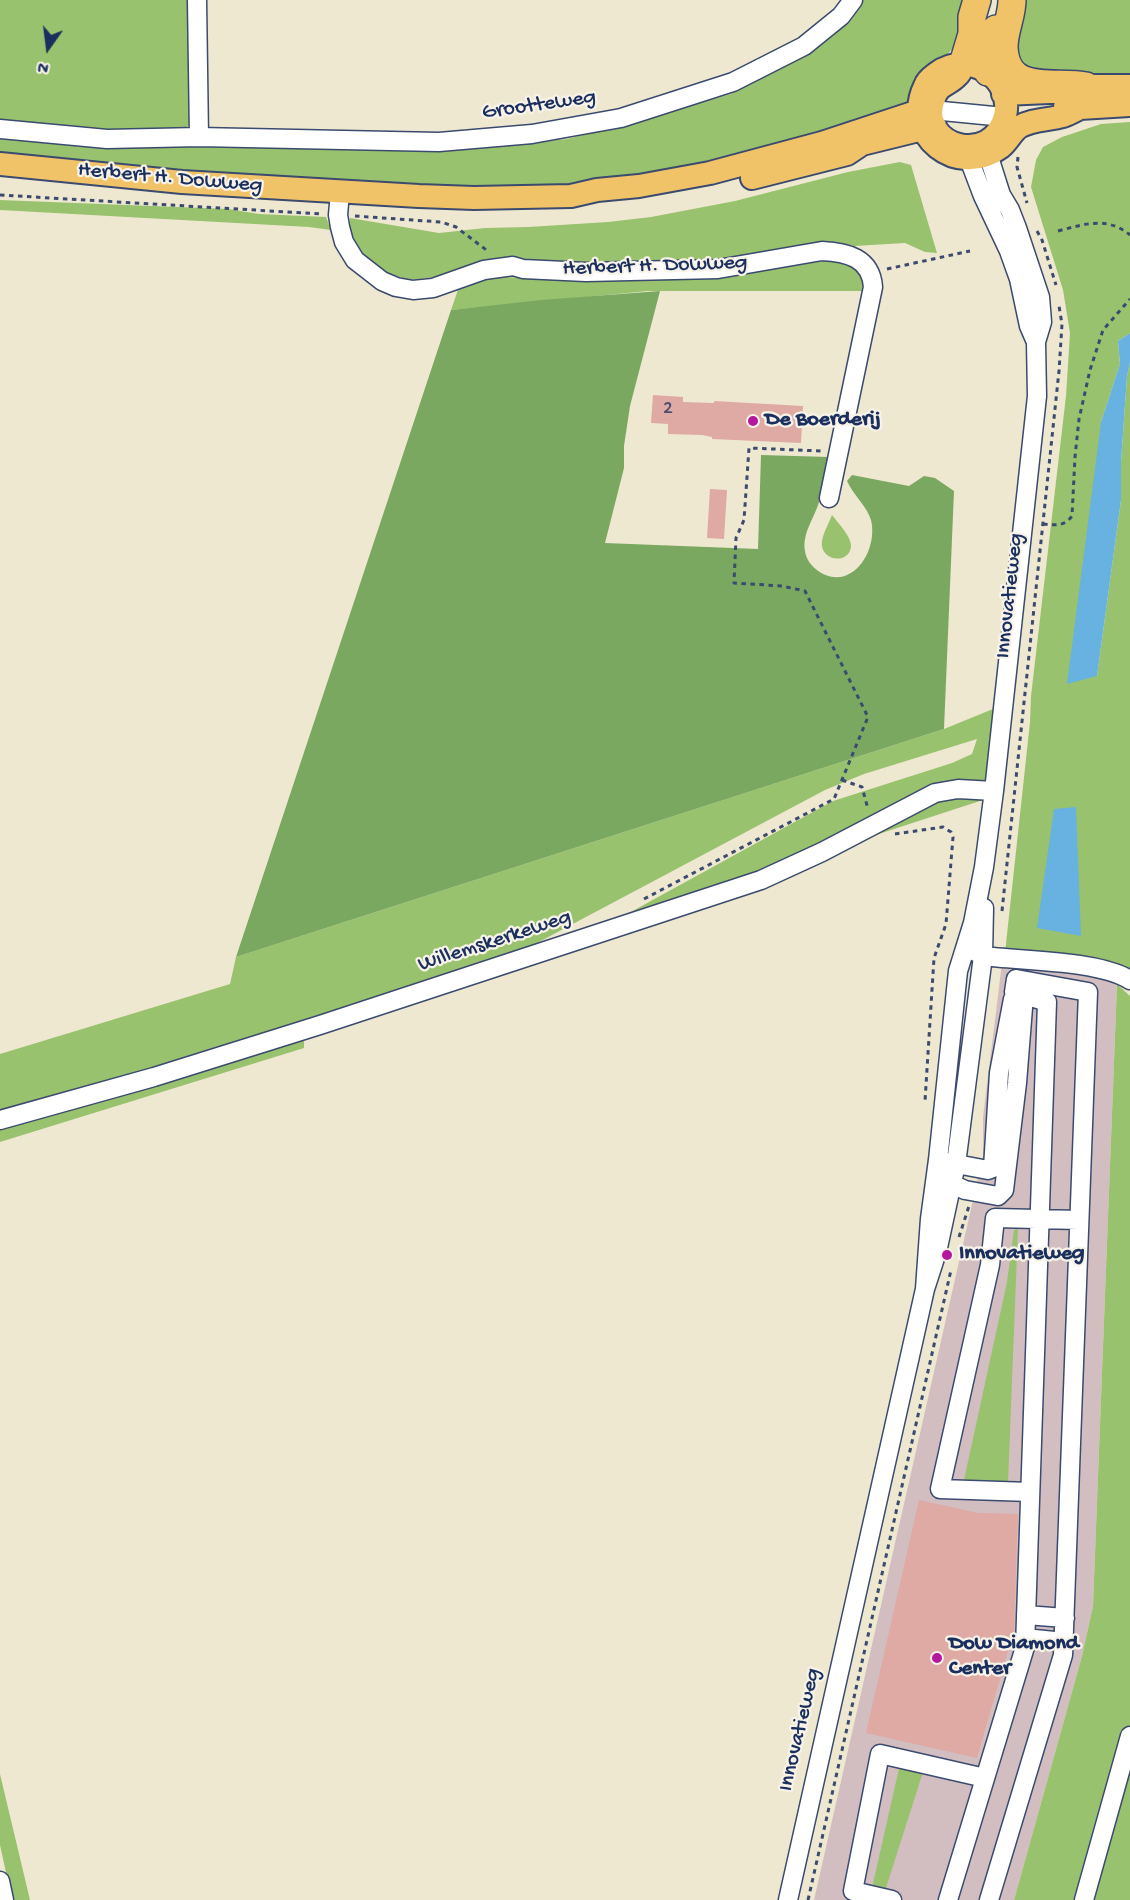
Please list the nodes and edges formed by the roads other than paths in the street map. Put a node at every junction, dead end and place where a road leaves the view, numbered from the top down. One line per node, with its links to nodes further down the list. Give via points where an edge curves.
1 (197, 0): 14 (street)
2 (853, 0): 14 (street, Grootteweg, via 841,16 804,46 733,82 621,118 532,134 439,142)
3 (1004, 0): 6 (highway, via 991,51)
4 (1012, 0): 9 (highway, via 1004,45 1013,72 1031,83 1071,83)
5 (975, 8): 6 (highway, via 963,32)
6 (968, 67): 8 (main road, via 998,82); 11 (main road, via 938,89)
7 (1130, 86): 9 (main road)
8 (1003, 94): 9 (main road, via 1073,92); 12 (main road)
9 (1083, 97): 10 (main road); 12 (main road)
10 (1130, 105)
11 (928, 123): 12 (street); 15 (main road, via 951,143); 18 (main road, Herbert H. Dowweg, via 822,143 710,173); 18 (main road, Herbert H. Dowweg, via 865,154 847,154 694,192 623,203)
12 (1009, 124): 15 (main road, via 994,135)
13 (0, 129): 14 (street, Grootteweg, via 107,139)
14 (199, 137)
15 (985, 151): 19 (street, Innovatieweg, via 983,196 1009,251); 19 (street, Innovatieweg, via 1010,193 1010,210 1040,297 1042,322)
16 (0, 164): 17 (main road, Herbert H. Dowweg, via 182,182)
17 (340, 192): 18 (main road, Herbert H. Dowweg, via 474,198); 20 (street, Herbert H. Dowweg, via 338,215 344,242 355,260 382,281 413,290 513,266 586,272 718,269 822,251 858,260 868,267 873,287)
18 (571, 196)
19 (1036, 342): 21 (street, Innovatieweg, via 1037,396)
20 (829, 498)
21 (994, 791): 22 (street, Innovatieweg); 27 (street, Willemskerkeweg, via 958,789 935,794 761,880 198,1063)
22 (984, 867): 23 (street, Innovatieweg); 24 (street, Innovatieweg)
23 (967, 942): 24 (street); 29 (street, Innovatieweg, via 958,971)
24 (983, 956): 25 (street, via 1103,969); 29 (street, Innovatieweg)
25 (1130, 980)
26 (1019, 994): 28 (street, via 1014,1033 1017,1083); 30 (street, via 1047,1002); 31 (street, via 1016,979 1088,993)
27 (0, 1120)
28 (1003, 1141): 29 (street, via 993,1168); 29 (street, via 1004,1190 998,1196 965,1190)
29 (946, 1171): 41 (street, Innovatieweg, via 937,1252 925,1289)
30 (1039, 1219): 31 (street); 32 (street); 32 (street, via 995,1218 990,1265 940,1489)
31 (1079, 1220): 34 (street)
32 (1030, 1492): 33 (street)
33 (1026, 1615): 34 (street); 35 (street)
34 (1065, 1618): 36 (street)
35 (1025, 1638): 36 (street); 38 (street)
36 (1064, 1642): 44 (street)
37 (1130, 1736): 45 (street)
38 (985, 1778): 42 (street, via 880,1754 853,1891); 43 (street)
39 (0, 1881): 40 (street)
40 (4, 1900)
41 (788, 1900)
42 (892, 1900)
43 (948, 1900)
44 (988, 1900)
45 (1084, 1900)

